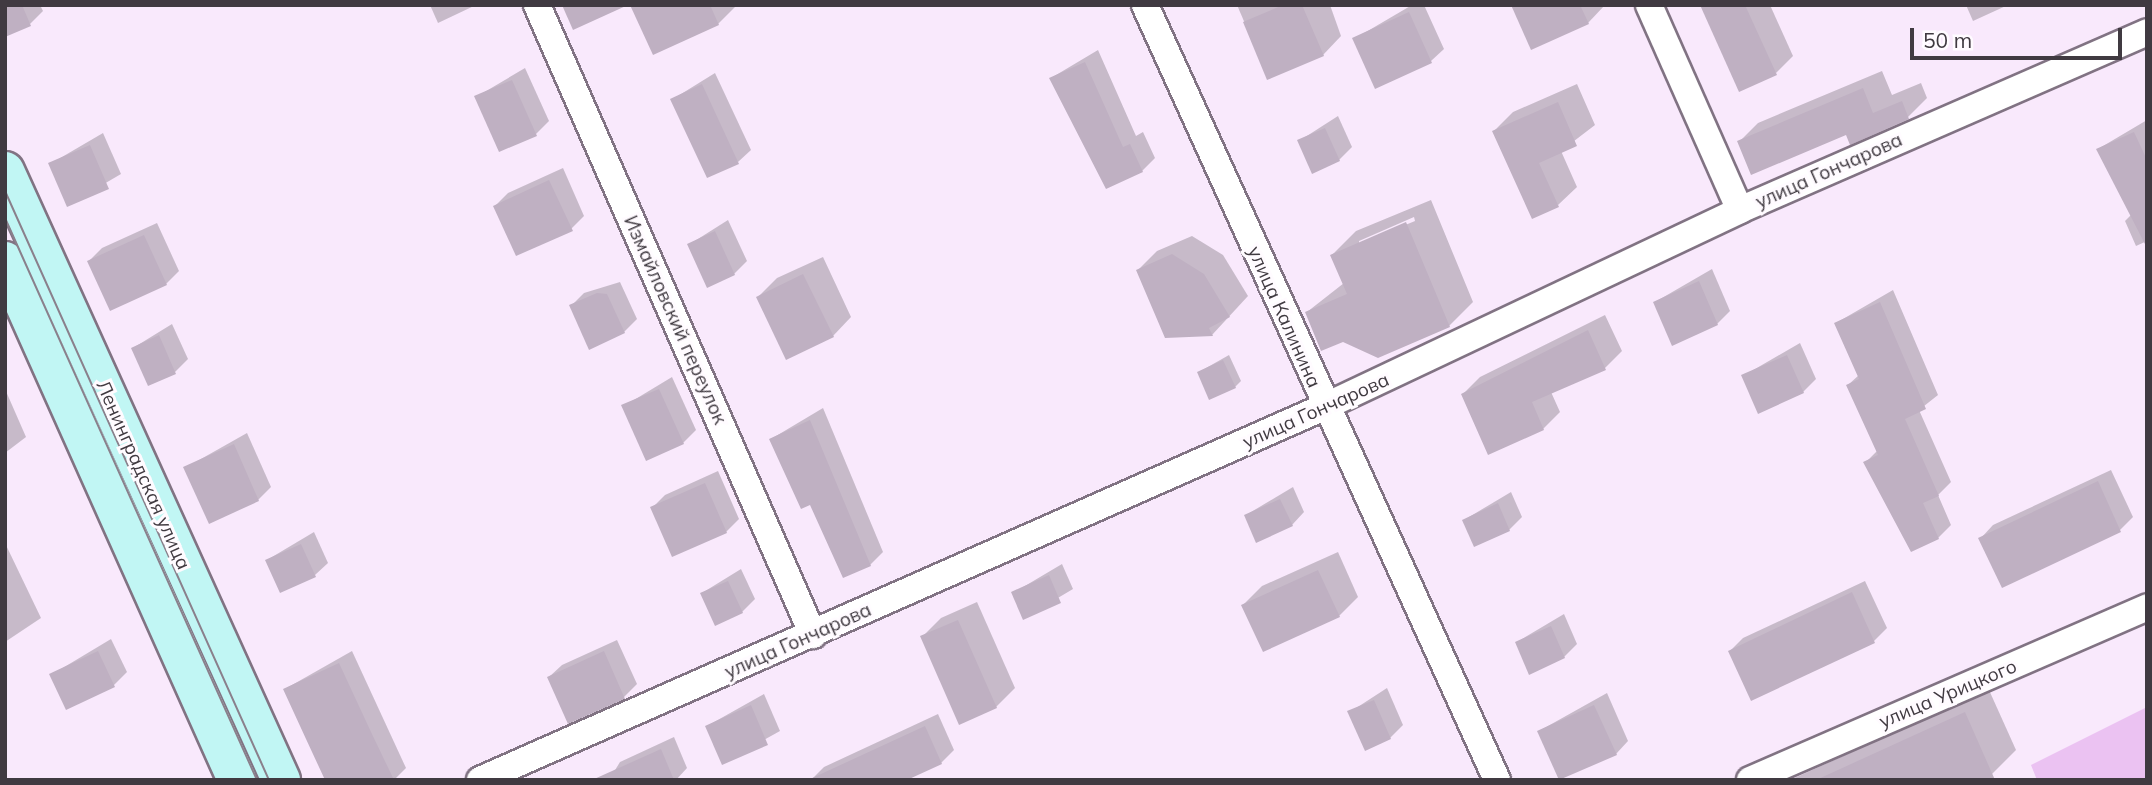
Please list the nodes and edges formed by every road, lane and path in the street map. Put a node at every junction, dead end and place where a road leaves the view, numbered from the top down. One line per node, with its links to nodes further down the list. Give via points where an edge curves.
1 (537, 5): 10 (street, Измайловский переулок)
2 (1145, 5): 8 (street, улица Калинина)
3 (1649, 5): 6 (street)
4 (2147, 32): 6 (street, улица Гончарова)
5 (5, 171): 12 (main road, Ленинградская улица)
6 (1740, 210): 8 (street, улица Гончарова)
7 (5, 261): 11 (main road, Ленинградская улица)
8 (1324, 407): 10 (street, улица Гончарова); 14 (street, улица Калинина)
9 (2147, 607): 15 (street, улица Урицкого)
10 (813, 635): 13 (street, улица Гончарова)
11 (237, 780)
12 (281, 780)
13 (480, 780)
14 (1497, 780)
15 (1750, 780)

